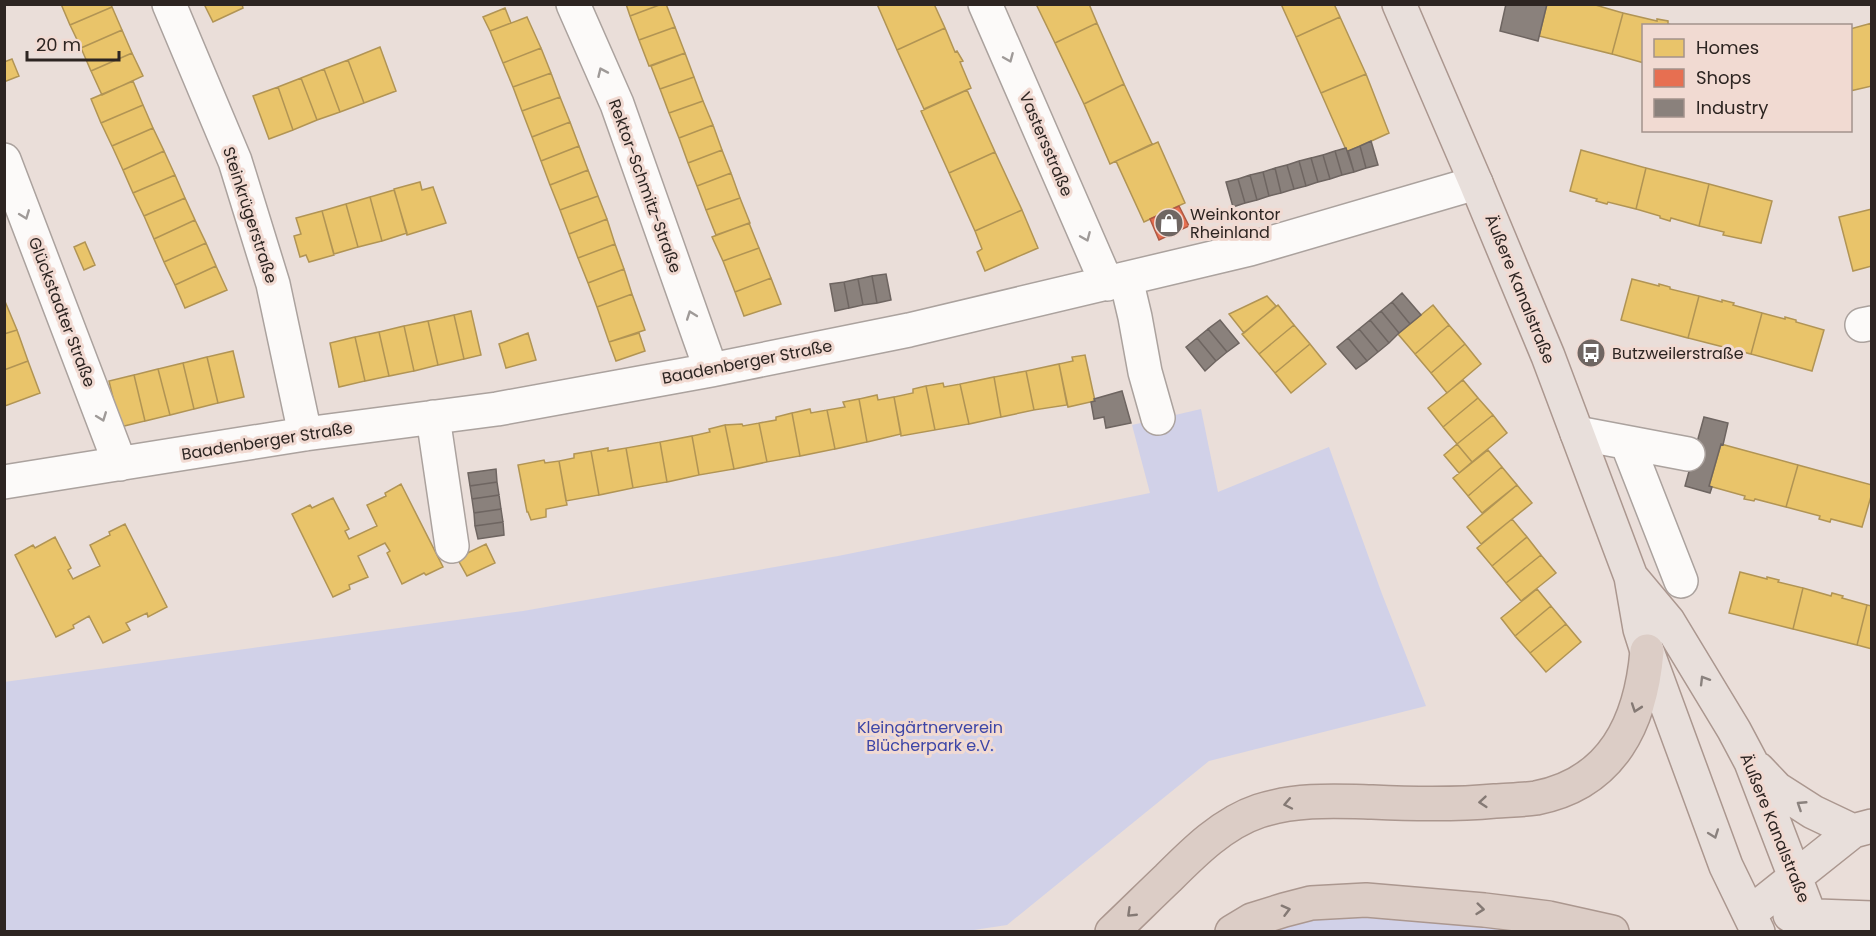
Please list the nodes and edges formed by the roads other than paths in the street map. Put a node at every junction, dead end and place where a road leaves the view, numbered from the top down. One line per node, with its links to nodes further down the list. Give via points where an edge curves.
1 (169, 4): 11 (street, Steinkrügerstraße, via 236,161 273,284)
2 (573, 4): 8 (street, Rektor-Schmitz-Straße, one-way to 2, via 616,104)
3 (985, 4): 7 (street, Vastersstraße, one-way to 7)
4 (1399, 4): 6 (main road, Äußere Kanalstraße)
5 (4, 160): 15 (street, Glückstadter Straße, one-way to 15)
6 (1476, 183): 7 (street, Baadenberger Straße, via 1250,249); 12 (main road, Äußere Kanalstraße)
7 (1117, 282): 8 (street, Baadenberger Straße); 10 (street, Vastersstraße, via 1135,317)
8 (711, 370): 9 (street, Baadenberger Straße)
9 (433, 417): 11 (street, Baadenberger Straße); 17 (street)
10 (1158, 418)
11 (305, 434): 15 (street, Baadenberger Straße)
12 (1577, 434): 13 (street); 18 (main road, Äußere Kanalstraße)
13 (1627, 443): 14 (street); 19 (street)
14 (1688, 454)
15 (120, 464): 16 (street, Baadenberger Straße)
16 (4, 482)
17 (452, 546)
18 (1631, 577): 20 (main road, Äußere Kanalstraße); 21 (main road, Äußere Kanalstraße, one-way to 18, via 1668,621)
19 (1681, 581)
20 (1647, 651): 25 (main road, Äußere Kanalstraße, one-way to 25, via 1726,866); 27 (highway, one-way to 27, via 1640,697 1628,731 1604,762 1577,784 1535,798 1464,804 1301,801 1257,811 1200,846)
21 (1751, 762): 22 (main road, one-way to 21, via 1813,812 1777,789); 23 (main road, Äußere Kanalstraße)
22 (1862, 828): 23 (main road)
23 (1796, 876): 25 (main road); 26 (main road, Äußere Kanalstraße)
24 (1872, 918): 26 (main road)
25 (1754, 922): 26 (main road)
26 (1813, 924)
27 (1112, 932)
28 (1232, 932): 29 (highway, one-way to 29, via 1252,920 1311,903 1366,900 1484,909)
29 (1612, 932)

